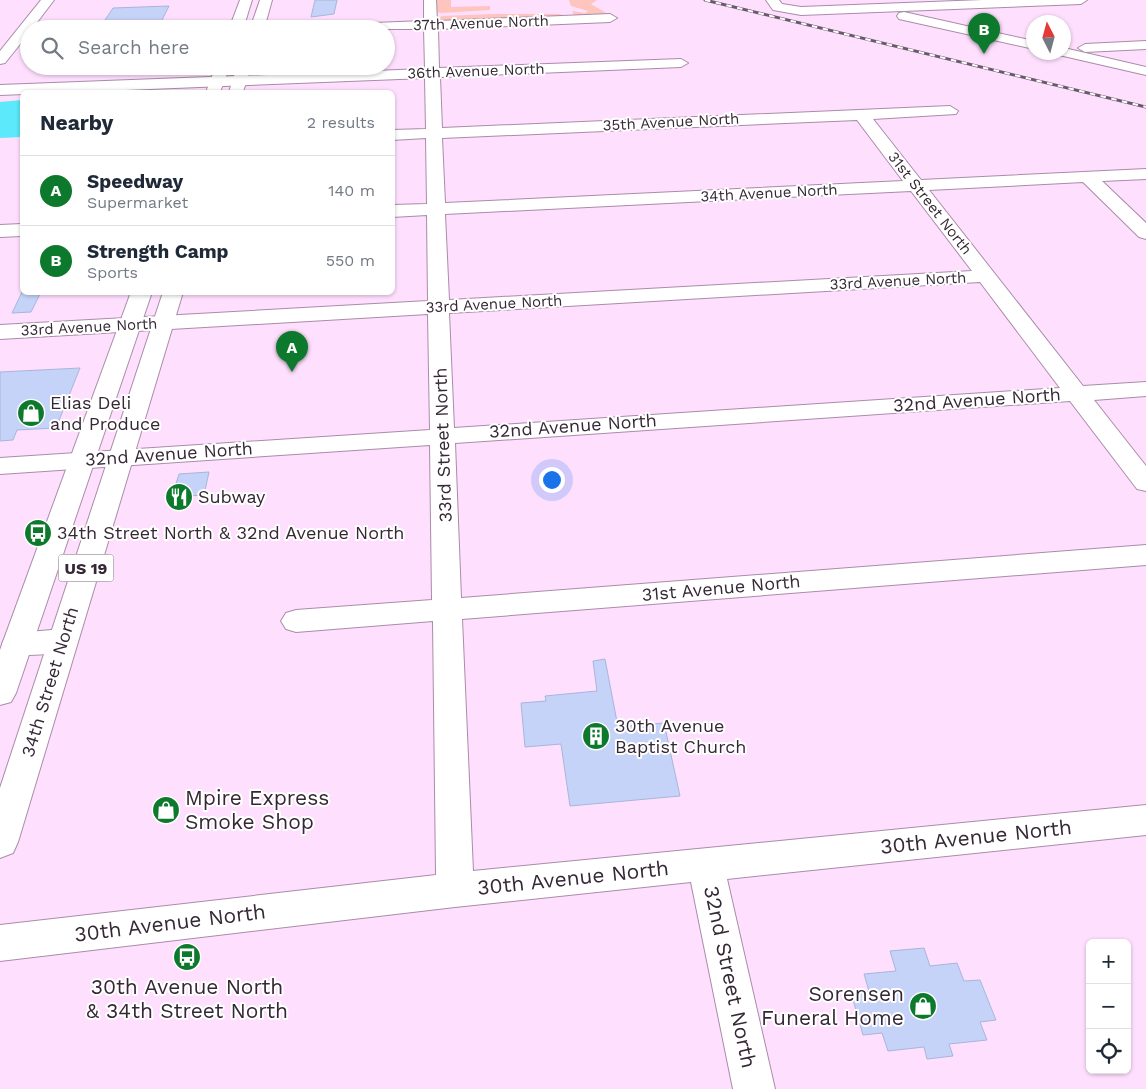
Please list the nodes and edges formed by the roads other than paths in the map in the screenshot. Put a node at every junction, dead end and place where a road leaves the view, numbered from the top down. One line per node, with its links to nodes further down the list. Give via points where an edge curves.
1 (48, 0): 10 (main road)
2 (245, 0): 11 (main road)
3 (266, 0): 12 (main road)
4 (430, 0): 13 (main road, 33rd Street North)
5 (772, 0): 8 (main road, via 786,9 802,11)
6 (1081, 0): 7 (main road)
7 (1034, 1): 8 (main road)
8 (868, 8): 16 (main road)
9 (610, 18): 13 (main road, 37th Avenue North)
10 (32, 20)
11 (239, 20)
12 (259, 20)
13 (431, 25): 14 (main road, 37th Avenue North); 23 (main road, 33rd Street North)
14 (395, 26)
15 (20, 35): 20 (main road)
16 (1026, 44)
17 (1146, 45): 18 (main road)
18 (1071, 50)
19 (1071, 52): 22 (main road)
20 (0, 60)
21 (681, 63): 23 (main road, 36th Avenue North)
22 (1146, 71)
23 (432, 73): 24 (main road, 36th Avenue North); 33 (main road, 33rd Street North)
24 (395, 74)
25 (220, 75): 29 (main road)
26 (377, 75): 27 (main road, 36th Avenue North)
27 (240, 80): 29 (main road, 36th Avenue North)
28 (103, 84): 29 (main road, 36th Avenue North); 30 (main road, 36th Avenue North)
29 (215, 87)
30 (0, 90)
31 (950, 111): 32 (main road, 35th Avenue North)
32 (861, 114): 33 (main road, 35th Avenue North); 37 (main road, 31st Street North)
33 (434, 133): 34 (main road, 35th Avenue North); 38 (main road, 33rd Street North)
34 (395, 135)
35 (1146, 174): 36 (main road, 34th Avenue North)
36 (1087, 177): 37 (main road, 34th Avenue North); 42 (main road)
37 (916, 185): 38 (main road, 34th Avenue North); 43 (main road, 31st Street North)
38 (436, 209): 39 (main road, 34th Avenue North); 46 (main road, 33rd Street North)
39 (395, 211)
40 (20, 229): 41 (main road)
41 (0, 231)
42 (1146, 233)
43 (987, 276): 46 (main road, 33rd Avenue North); 51 (main road, 31st Street North)
44 (141, 295): 48 (main road, US 19)
45 (172, 295): 47 (main road, 34th Street North / US 19)
46 (439, 307): 47 (main road, 33rd Avenue North); 52 (main road, 33rd Street North)
47 (163, 322): 48 (main road, 33rd Avenue North); 53 (main road, 34th Street North / US 19)
48 (131, 324): 49 (main road, 33rd Avenue North); 54 (main road, US 19)
49 (0, 332)
50 (1146, 388): 51 (main road, 32nd Avenue North)
51 (1076, 393): 52 (main road, 32nd Avenue North); 56 (main road, 31st Street North)
52 (442, 434): 53 (main road, 32nd Avenue North); 58 (main road, 33rd Street North)
53 (121, 458): 54 (main road, 32nd Avenue North); 60 (main road, 34th Street North / US 19)
54 (84, 460): 55 (main road, 32nd Avenue North); 61 (main road, US 19)
55 (0, 466)
56 (1146, 483)
57 (1146, 554): 58 (main road, 31st Avenue North)
58 (447, 610): 59 (main road, 31st Avenue North); 66 (main road, 33rd Street North)
59 (296, 620)
60 (63, 640): 61 (main road); 64 (main road, 34th Street North / US 19)
61 (18, 644): 62 (main road, US 19)
62 (0, 693)
63 (1146, 820): 65 (main road, 30th Avenue North)
64 (0, 842)
65 (706, 865): 66 (main road, 30th Avenue North); 68 (main road, 32nd Street North)
66 (455, 890): 67 (main road, 30th Avenue North)
67 (0, 943)
68 (754, 1089)

